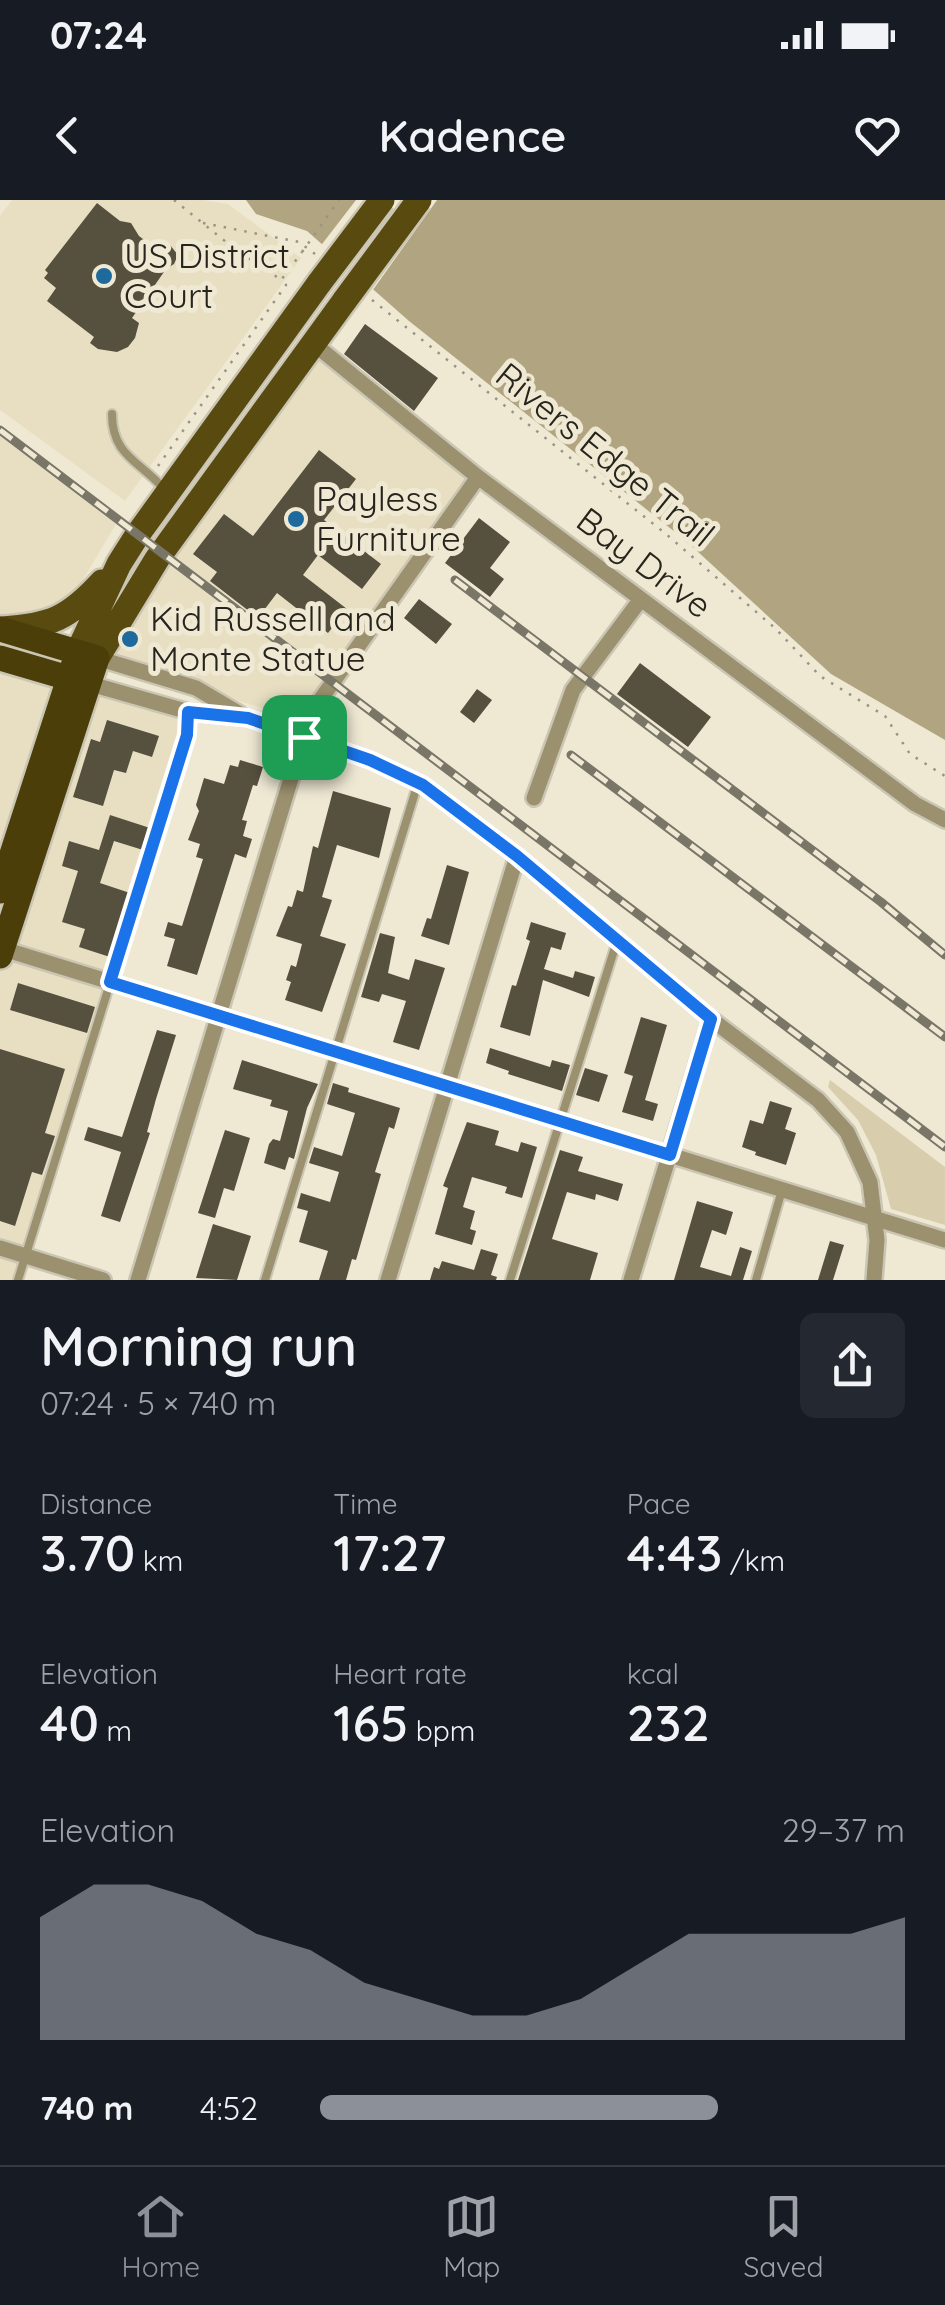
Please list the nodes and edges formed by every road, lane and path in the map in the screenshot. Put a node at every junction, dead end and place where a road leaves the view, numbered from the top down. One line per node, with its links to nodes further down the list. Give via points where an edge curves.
1 (174, 200): 5 (path)
2 (339, 200): 7 (path, bridge)
3 (382, 200): 6 (main road, bridge)
4 (419, 200): 8 (main road, bridge)
5 (202, 223): 6 (path, via 298,242); 7 (path)
6 (322, 272): 12 (main road)
7 (281, 280): 12 (path, via 286,285 166,453)
8 (358, 300): 9 (main road); 21 (path, Rivers Edge Trail, via 666,534 820,676 885,716 910,754)
9 (314, 344): 11 (street, Bay Drive); 17 (main road)
10 (112, 414): 12 (lane, via 119,448)
11 (478, 478): 14 (street, Bay Drive); 20 (street, via 311,713)
12 (160, 484): 13 (main road)
13 (119, 564): 15 (main road, via 78,609 37,627); 17 (main road)
14 (641, 599): 23 (street, via 573,690); 24 (street, Bay Drive)
15 (1, 629): 17 (highway)
16 (0, 658): 17 (highway)
17 (82, 668): 18 (street); 19 (street, via 196,688); 26 (highway); 28 (highway)
18 (188, 712): 19 (street); 29 (lane, via 187,735)
19 (248, 718): 20 (street)
20 (304, 737): 22 (street); 30 (street)
21 (945, 776)
22 (418, 783): 25 (street); 32 (lane)
23 (534, 798)
24 (945, 820)
25 (517, 856): 27 (street); 33 (street)
26 (0, 890)
27 (618, 938): 31 (street); 34 (lane)
28 (1, 951): 29 (street)
29 (110, 982): 30 (street); 40 (lane)
30 (218, 1015): 32 (street); 43 (street)
31 (711, 1019): 35 (street); 37 (street, via 818,1100 847,1132 870,1182)
32 (334, 1051): 33 (street); 44 (lane)
33 (447, 1086): 34 (street); 45 (street)
34 (560, 1121): 35 (street); 46 (lane)
35 (670, 1155): 36 (street); 47 (street)
36 (782, 1190): 37 (street); 48 (lane)
37 (876, 1219): 38 (street); 49 (street)
38 (945, 1240)
39 (0, 1248): 40 (street)
40 (25, 1256): 41 (lane); 42 (street)
41 (18, 1280)
42 (103, 1280)
43 (138, 1280)
44 (265, 1280)
45 (388, 1280)
46 (510, 1280)
47 (631, 1280)
48 (756, 1280)
49 (874, 1280)

